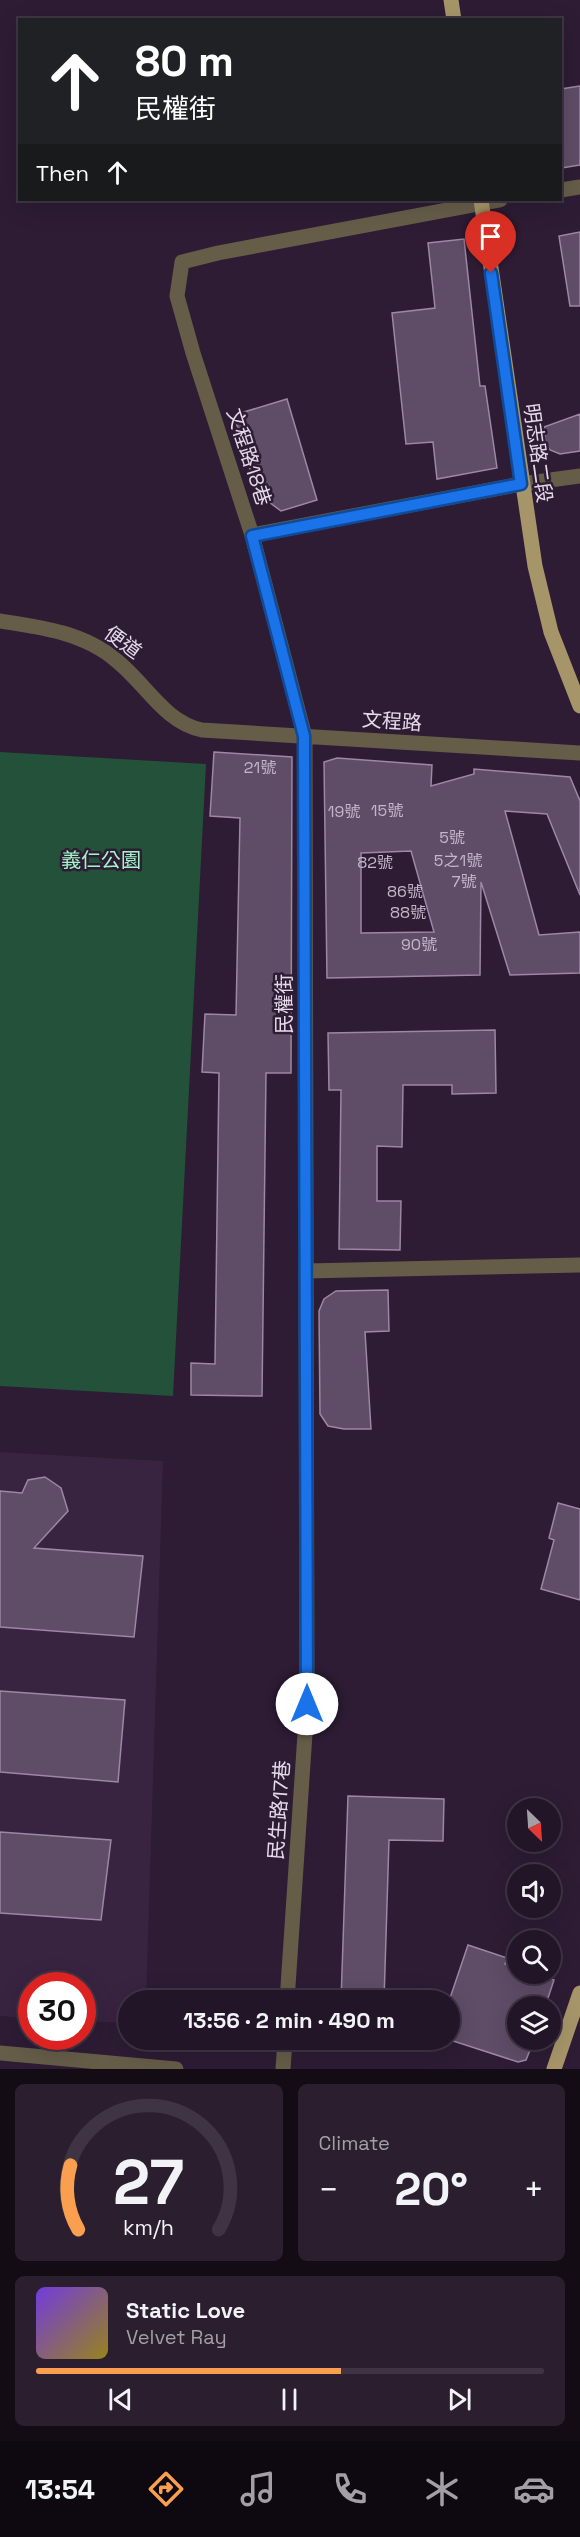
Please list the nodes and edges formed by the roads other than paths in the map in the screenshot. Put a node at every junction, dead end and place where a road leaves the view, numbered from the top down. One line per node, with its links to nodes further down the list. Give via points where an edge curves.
1 (451, 0): 2 (main road)
2 (454, 18)
3 (580, 187): 4 (street)
4 (562, 190)
5 (481, 201): 7 (main road, 明志路二段); 8 (street, 文程路18巷, via 182,262 177,296)
6 (580, 476): 7 (street)
7 (521, 484): 8 (street); 10 (main road, 明志路二段, via 551,632)
8 (252, 536): 12 (street, 文程路18巷)
9 (0, 621): 11 (street, 便道, via 48,629 88,642 117,660 173,718 186,727)
10 (580, 706)
11 (202, 730): 12 (street, 文程路)
12 (304, 736): 13 (street, 文程路); 15 (street, 民權街)
13 (580, 753)
14 (580, 1265): 15 (street)
15 (306, 1271): 16 (street, 民權街)
16 (307, 1441): 17 (street, 民生路17巷, via 307,1704)
17 (288, 1990)
18 (580, 1993): 23 (main road)
19 (284, 2050): 22 (street)
20 (0, 2052): 21 (street)
21 (176, 2069)
22 (283, 2069)
23 (554, 2069)

